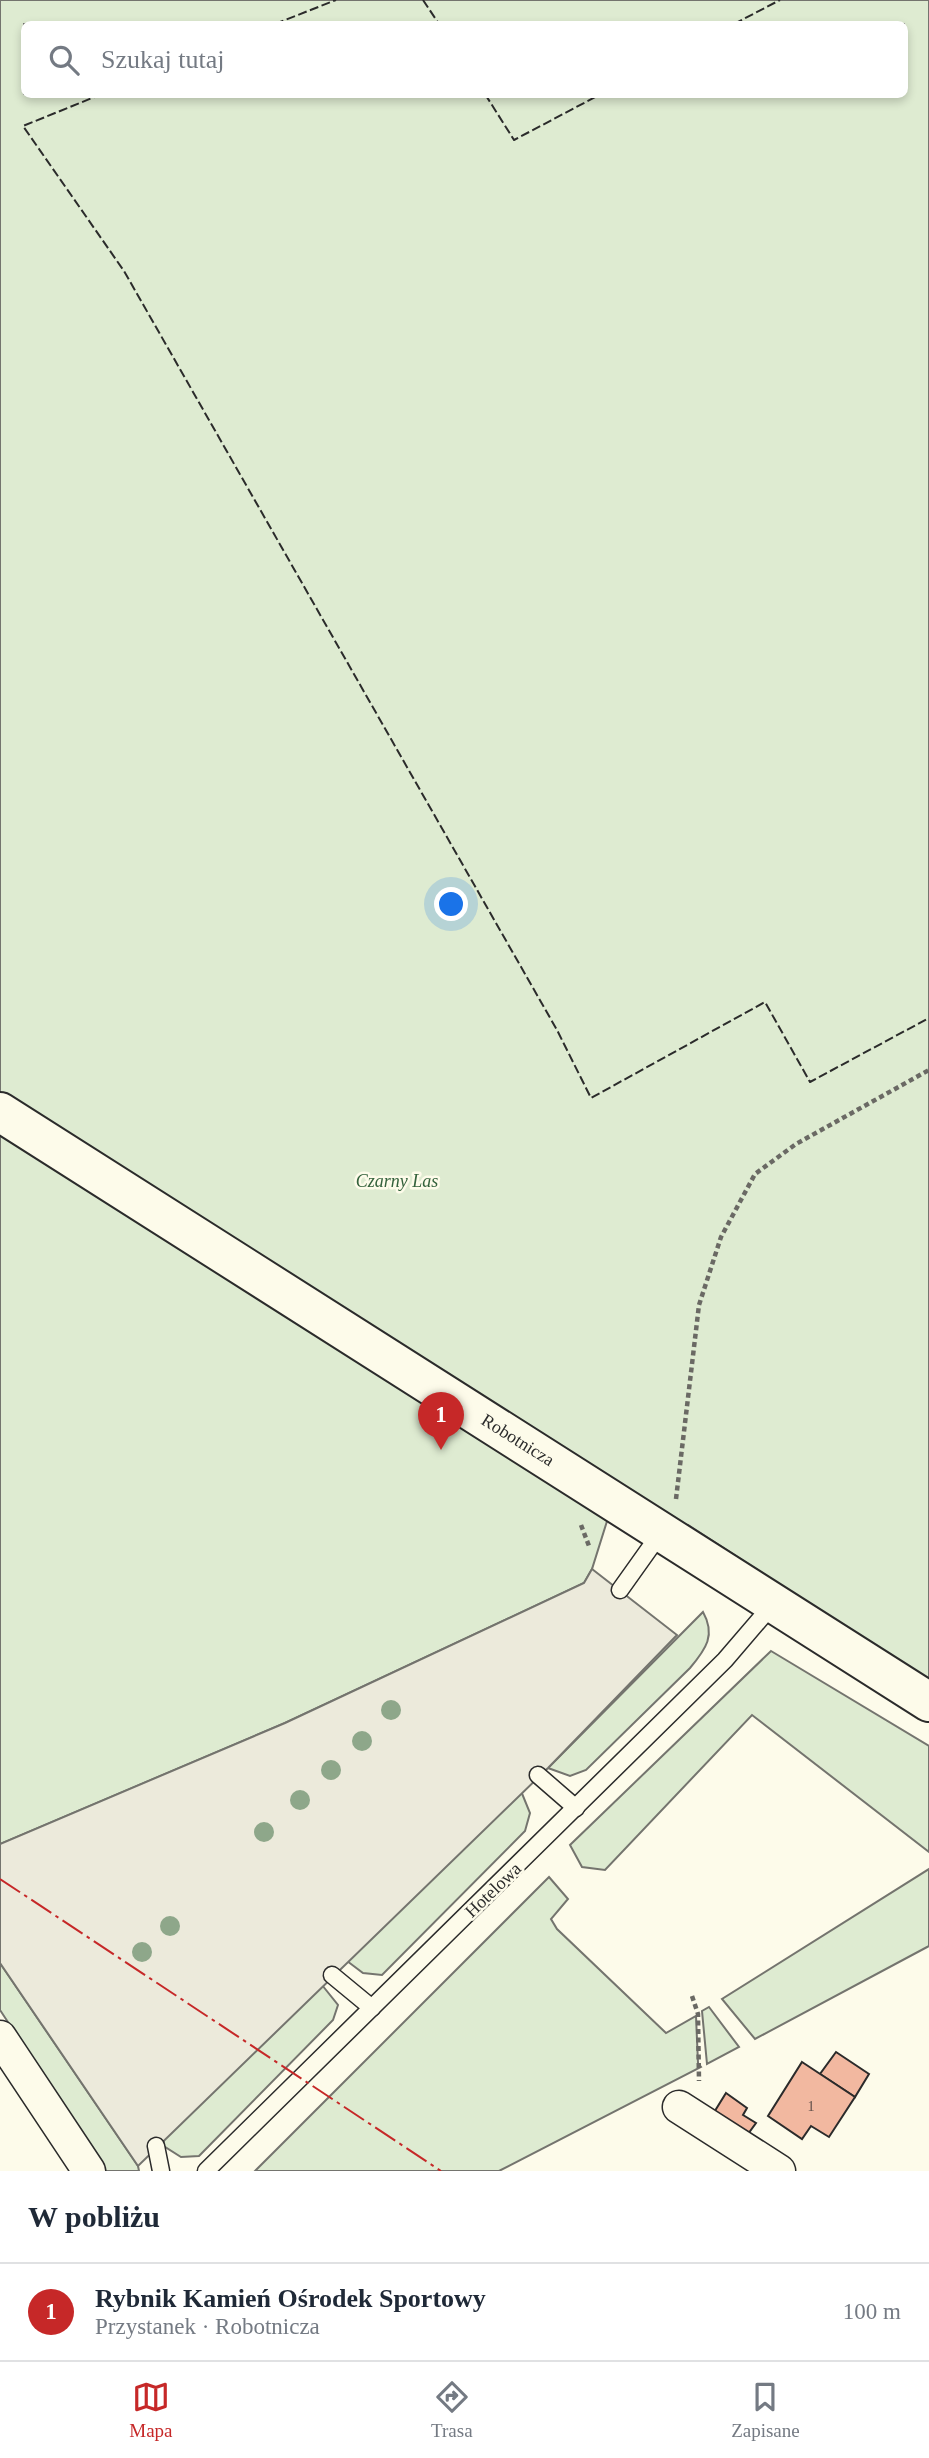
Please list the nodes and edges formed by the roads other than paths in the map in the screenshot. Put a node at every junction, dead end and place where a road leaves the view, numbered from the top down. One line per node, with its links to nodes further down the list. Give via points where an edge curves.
1 (0, 1112): 2 (street, Robotnicza)
2 (662, 1531): 3 (lane); 4 (street, Robotnicza)
3 (620, 1590)
4 (774, 1603): 5 (street, Robotnicza); 7 (lane, Hotelowa, via 725,1660)
5 (929, 1702)
6 (538, 1774): 7 (lane)
7 (576, 1808): 9 (lane, Hotelowa)
8 (331, 1975): 9 (lane)
9 (372, 2008): 15 (lane, Hotelowa)
10 (0, 2037): 13 (street)
11 (687, 2112): 16 (street)
12 (156, 2146): 14 (lane)
13 (89, 2171)
14 (161, 2171)
15 (206, 2171)
16 (779, 2171)

